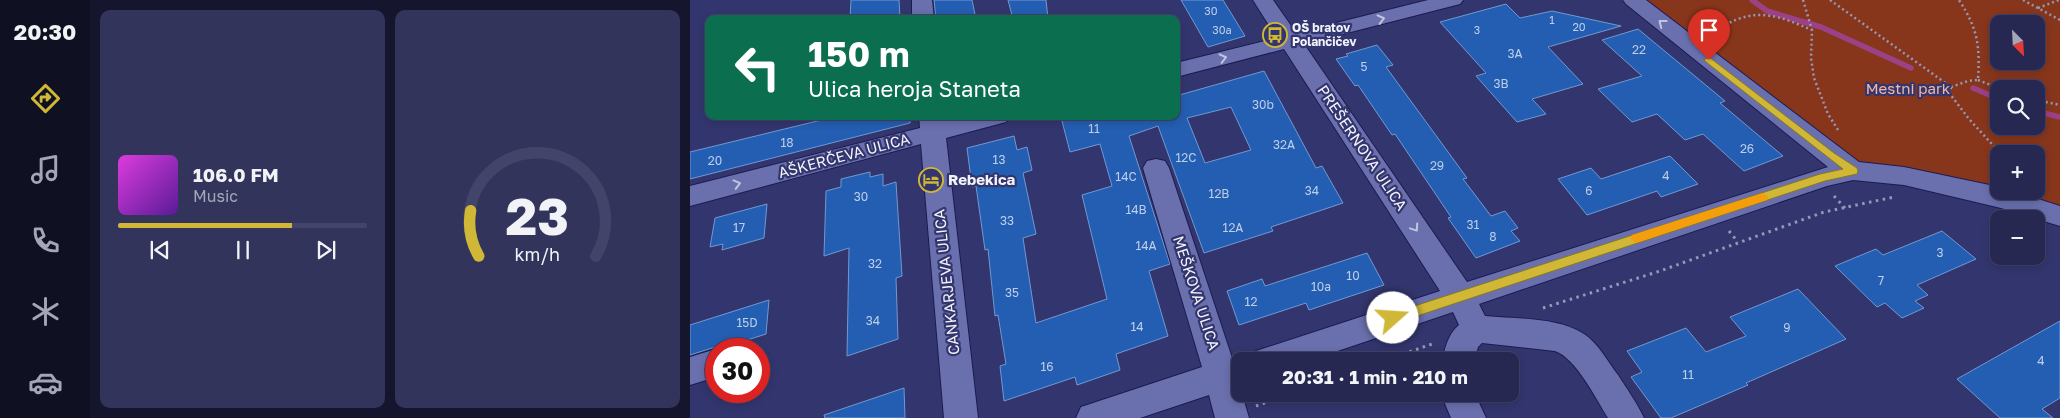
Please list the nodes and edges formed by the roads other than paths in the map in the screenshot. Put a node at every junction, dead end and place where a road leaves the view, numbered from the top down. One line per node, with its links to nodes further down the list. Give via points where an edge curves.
1 (922, 0): 5 (street)
2 (1263, 0): 6 (street, PREŠERNOVA ULICA)
3 (1453, 0): 6 (street, one-way to 3)
4 (1633, 0): 11 (street, one-way to 4)
5 (923, 15)
6 (1291, 42): 7 (street, one-way to 6); 14 (street, PREŠERNOVA ULICA, one-way to 14)
7 (1180, 69)
8 (968, 120): 9 (street, AŠKERČEVA ULICA)
9 (931, 125): 12 (street, AŠKERČEVA ULICA, one-way to 9); 23 (street, CANKARJEVA ULICA)
10 (1156, 168): 20 (street, MEŠKOVA ULICA)
11 (1853, 171): 13 (street, via 1937,182); 14 (street, via 1824,177)
12 (690, 196)
13 (2060, 216)
14 (1460, 296): 15 (street, PREŠERNOVA ULICA); 16 (street)
15 (1476, 329): 17 (street, via 1464,340); 27 (street, via 1558,336 1573,344)
16 (1294, 352)
17 (1461, 352)
18 (705, 366): 19 (street)
19 (690, 371)
20 (1231, 374): 24 (street)
21 (1232, 402): 25 (street, MEŠKOVA ULICA)
22 (1461, 402): 26 (street)
23 (961, 418)
24 (1094, 418)
25 (1232, 418)
26 (1469, 418)
27 (1627, 418)

